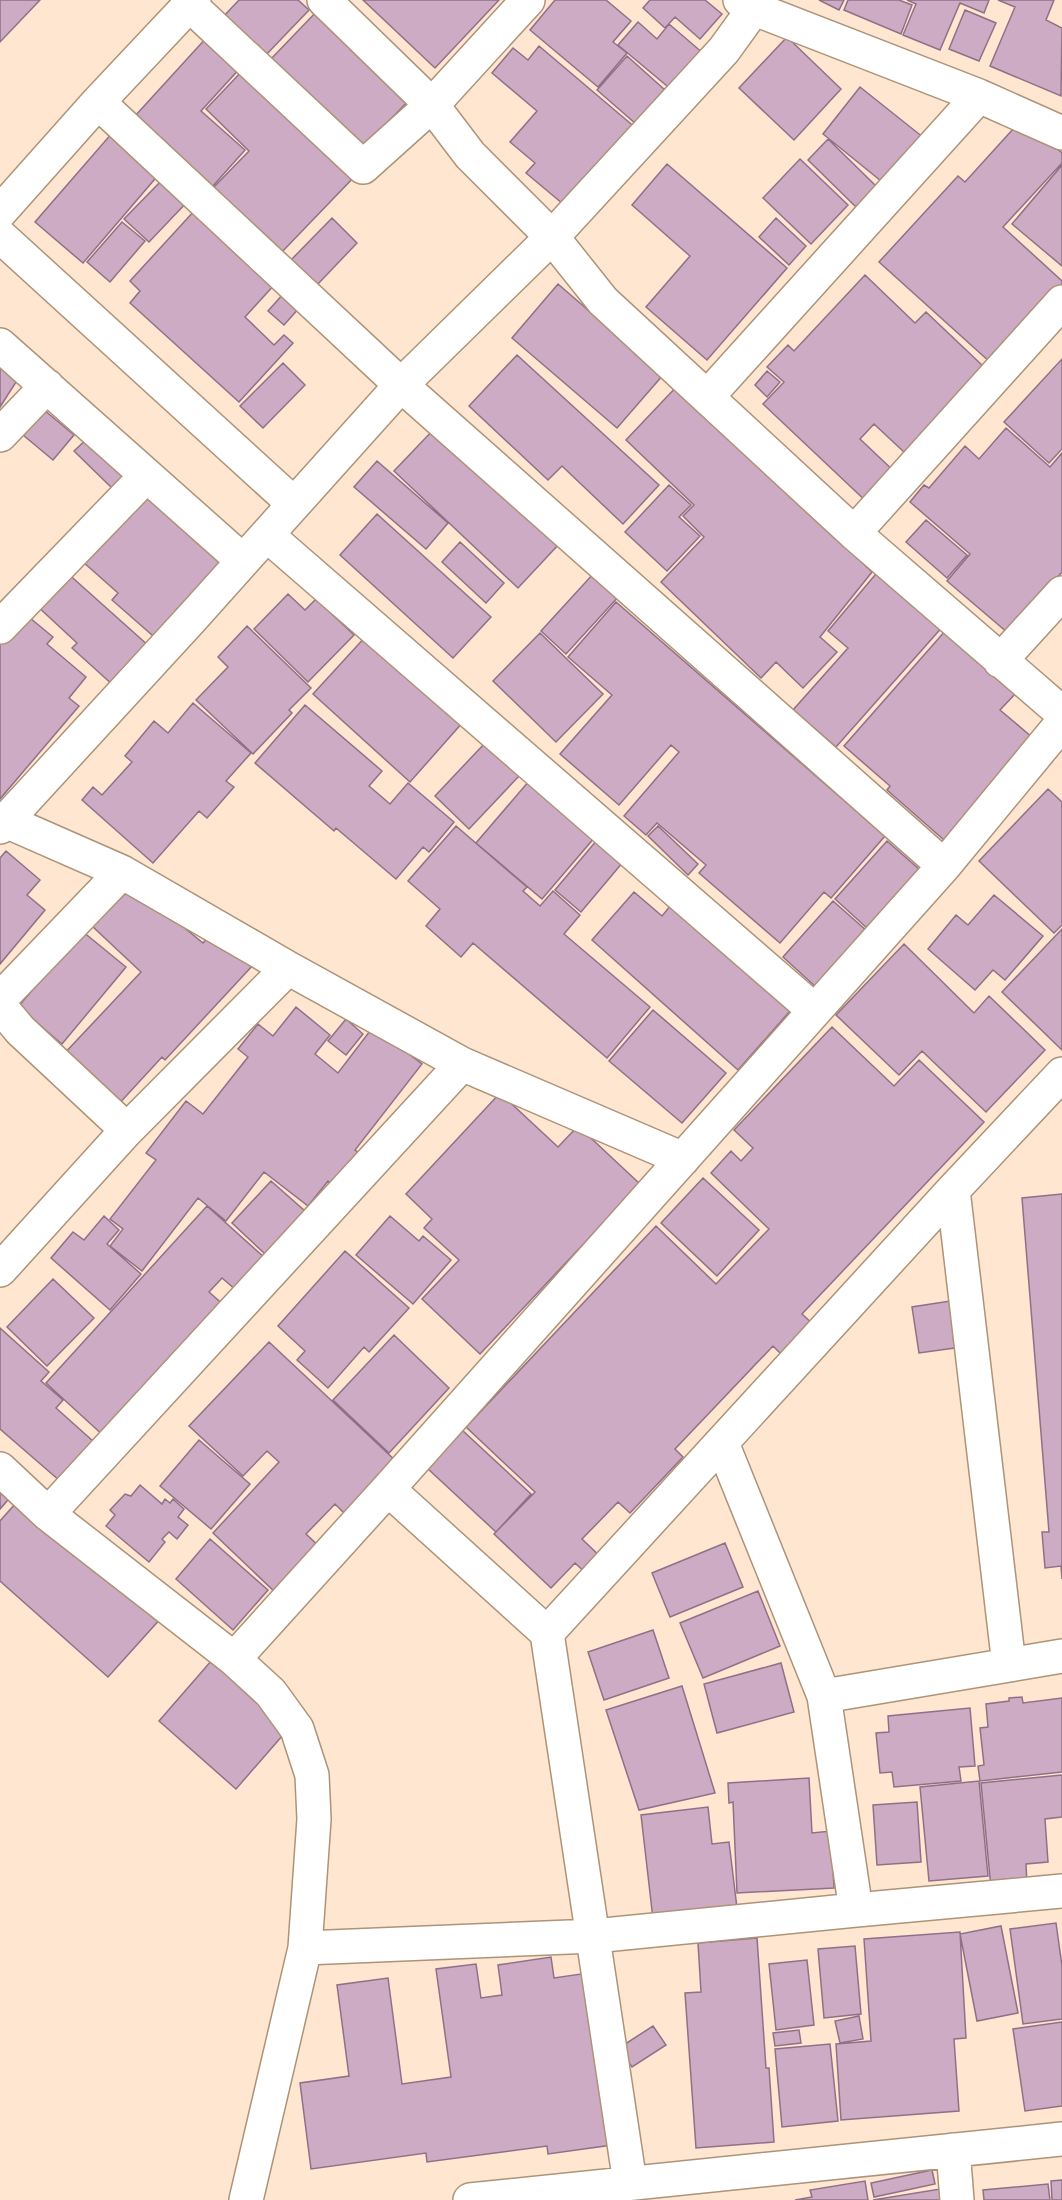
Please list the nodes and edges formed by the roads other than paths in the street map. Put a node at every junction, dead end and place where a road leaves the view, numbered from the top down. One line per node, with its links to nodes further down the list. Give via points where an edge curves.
1 (324, 0): 7 (street)
2 (528, 0): 7 (street)
3 (192, 2): 6 (street); 7 (street, via 363,167)
4 (752, 3): 5 (street); 11 (street, via 724,50)
5 (979, 96): 8 (street); 16 (street)
6 (98, 102): 9 (street); 14 (street)
7 (432, 105): 11 (street, via 470,155)
8 (1062, 134)
9 (0, 212)
10 (0, 236): 19 (street)
11 (552, 237): 14 (street); 16 (street, via 603,301)
12 (1062, 302): 20 (street)
13 (0, 345): 15 (street)
14 (401, 385): 19 (street); 29 (street)
15 (47, 386): 17 (street); 18 (street)
16 (707, 397): 20 (street)
17 (0, 435)
18 (146, 476): 22 (street); 24 (street)
19 (294, 504): 21 (street)
20 (854, 533): 25 (street)
21 (267, 535): 22 (street); 33 (street)
22 (243, 561): 28 (street)
23 (1062, 593): 25 (street)
24 (0, 627)
25 (1000, 661): 26 (street)
26 (1062, 713)
27 (1062, 723): 29 (street)
28 (3, 824): 30 (street)
29 (944, 866): 33 (street)
30 (122, 872): 31 (street); 32 (street)
31 (288, 969): 35 (street); 37 (street)
32 (0, 999)
33 (814, 1010): 38 (street)
34 (7, 1029): 37 (street)
35 (462, 1064): 38 (street); 44 (street)
36 (1062, 1074): 39 (street)
37 (127, 1130): 40 (street)
38 (683, 1159): 43 (street)
39 (953, 1190): 41 (street); 48 (street)
40 (0, 1270)
41 (722, 1443): 45 (street); 49 (street)
42 (0, 1469): 44 (street)
43 (388, 1489): 45 (street); 47 (street)
44 (48, 1514): 47 (street)
45 (547, 1633): 52 (street)
46 (1062, 1656): 48 (street)
47 (234, 1659): 53 (street, via 271,1693 297,1729 312,1775 314,1819)
48 (1009, 1665): 49 (street)
49 (824, 1696): 51 (street)
50 (1062, 1892): 51 (street)
51 (856, 1910): 52 (street)
52 (594, 1936): 53 (street); 56 (street)
53 (305, 1948): 57 (street)
54 (1062, 2139): 55 (street)
55 (953, 2150): 56 (street); 59 (street)
56 (630, 2183): 58 (street)
57 (246, 2200)
58 (470, 2200)
59 (957, 2200)

